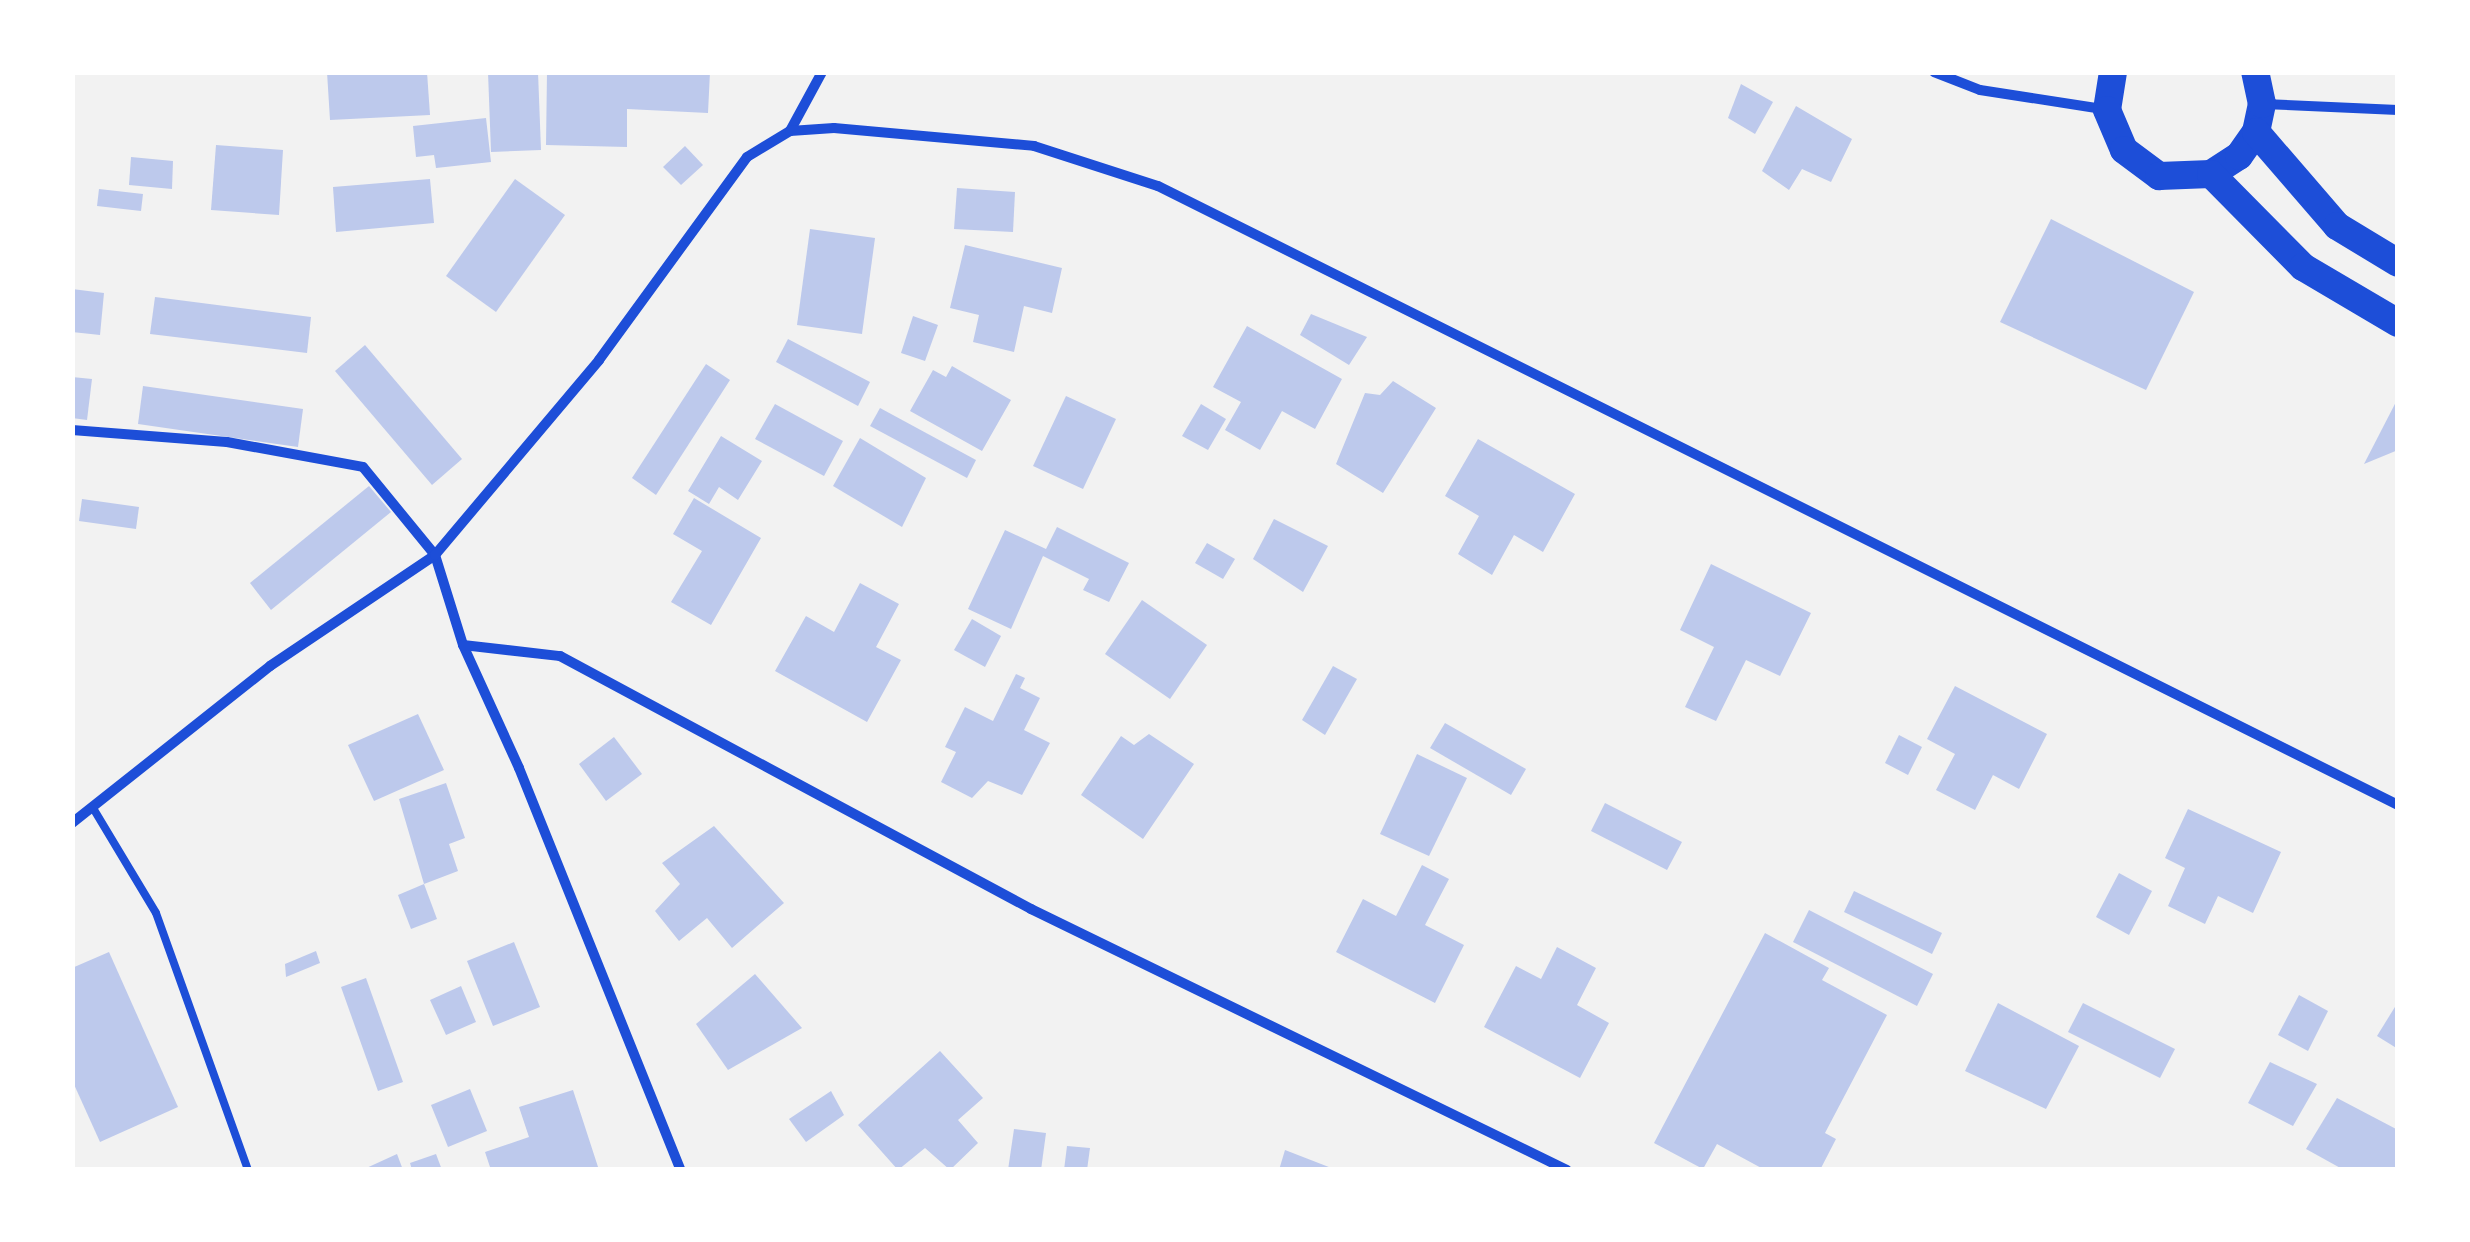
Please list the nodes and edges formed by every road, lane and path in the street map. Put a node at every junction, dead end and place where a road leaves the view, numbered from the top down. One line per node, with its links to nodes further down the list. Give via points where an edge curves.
1 (822, 72): 8 (street)
2 (1934, 72): 5 (street, via 1980,90)
3 (2113, 72): 5 (highway)
4 (2255, 72): 7 (highway)
5 (2107, 110): 9 (highway, via 2124,150 2159,176)
6 (2398, 110): 7 (street)
7 (2259, 118): 9 (highway, via 2240,156); 10 (highway, via 2337,226)
8 (790, 131): 13 (street, via 746,157 599,360); 15 (street, via 997,140 1114,168)
9 (2211, 174): 11 (highway, via 2303,267)
10 (2398, 263)
11 (2398, 324)
12 (72, 430): 13 (street, via 226,442 363,466)
13 (435, 554): 14 (street); 16 (street, via 270,666)
14 (462, 646): 19 (street, via 519,768); 20 (street, via 560,656 1014,900)
15 (2398, 806)
16 (93, 808): 17 (street); 18 (lane, via 156,913)
17 (72, 822)
18 (248, 1170)
19 (681, 1170)
20 (1567, 1170)

